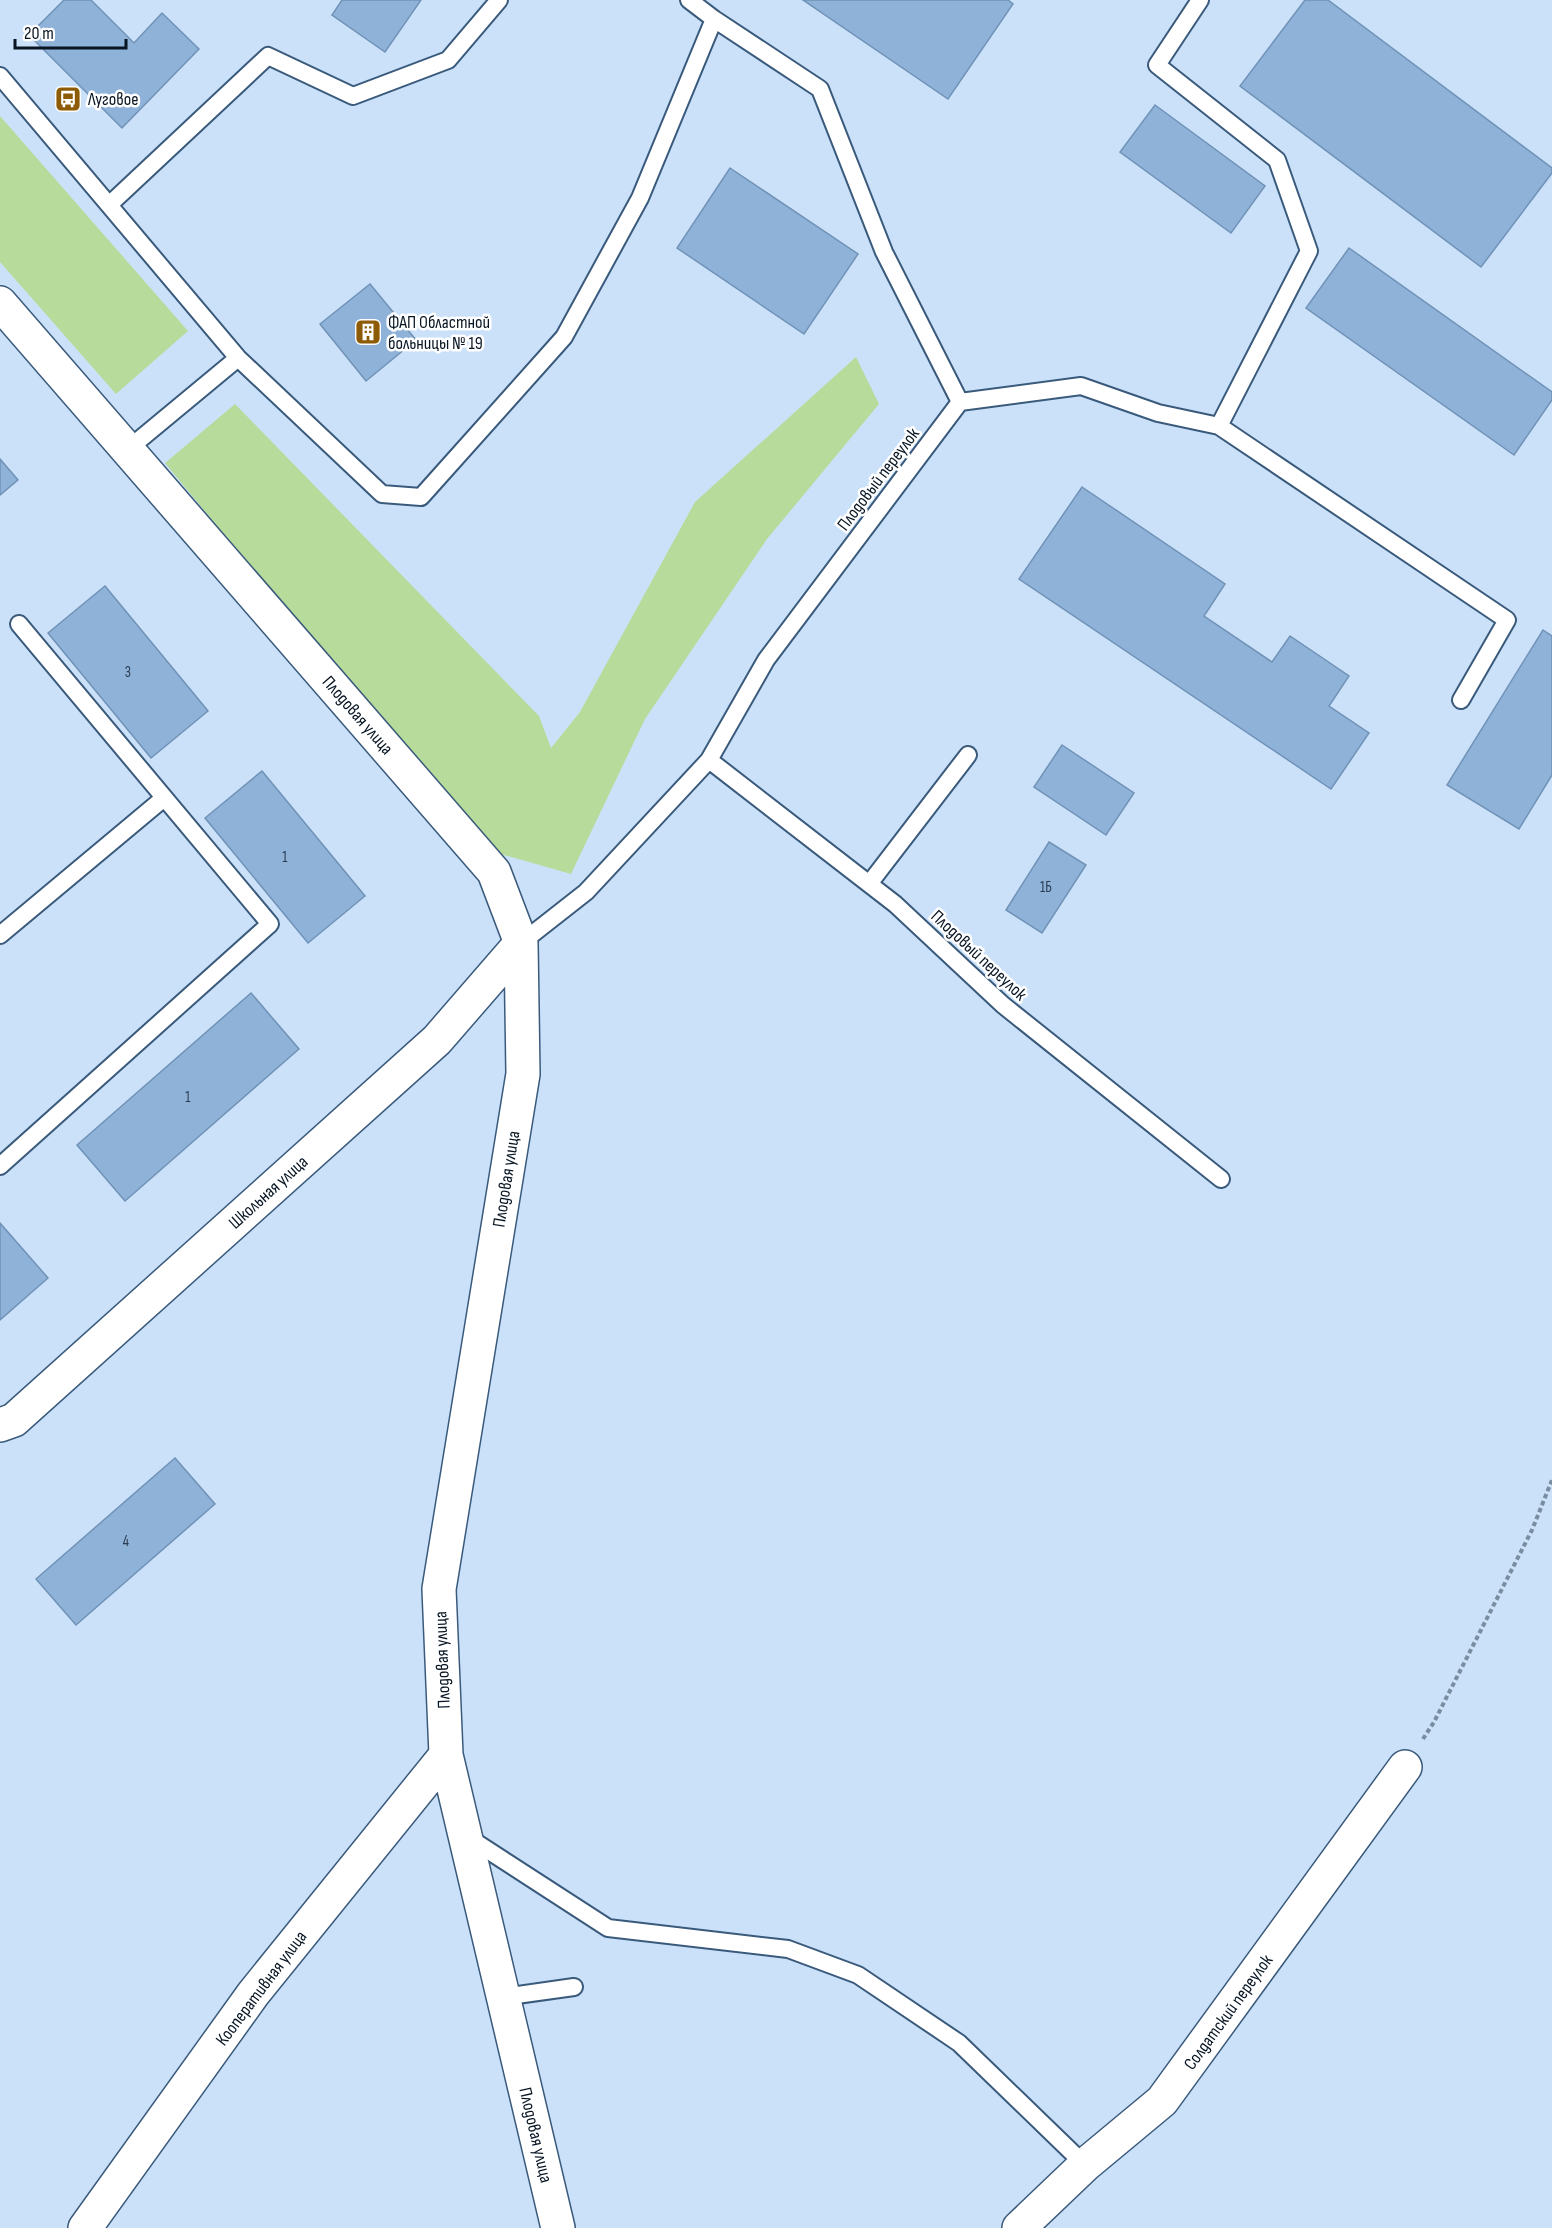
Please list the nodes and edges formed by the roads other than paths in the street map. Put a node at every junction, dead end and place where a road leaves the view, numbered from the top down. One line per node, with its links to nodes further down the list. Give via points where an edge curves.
1 (499, 0): 6 (lane, via 448,60 353,96 268,56)
2 (689, 0): 4 (lane)
3 (1200, 0): 10 (lane, via 1156,65 1277,160 1310,251)
4 (714, 19): 8 (lane, via 640,198 564,337 421,497 382,494); 9 (lane, via 820,89 885,252)
5 (0, 76): 6 (lane)
6 (109, 205): 8 (lane)
7 (0, 303): 11 (street, Плодовая улица)
8 (238, 358): 11 (lane)
9 (960, 402): 10 (lane, via 1081,386 1158,413); 15 (lane, Плодовый переулок, via 766,660)
10 (1219, 426): 13 (lane, via 1507,620)
11 (127, 450): 19 (street, Плодовая улица, via 494,872)
12 (19, 624): 16 (lane)
13 (1461, 700)
14 (968, 755): 17 (lane)
15 (709, 760): 17 (lane, Плодовый переулок); 19 (lane, Плодовый переулок, via 586,892)
16 (164, 798): 18 (lane); 20 (lane, via 270,924)
17 (869, 884): 21 (lane, Плодовый переулок, via 1003,1005)
18 (0, 935)
19 (521, 943): 22 (street, Школьная улица, via 437,1040 14,1420); 23 (street, Плодовая улица, via 523,1074 439,1589)
20 (0, 1166)
21 (1221, 1179)
22 (0, 1425)
23 (446, 1755): 25 (street, Плодовая улица); 29 (street, Кооперативная улица, via 253,1994)
24 (1405, 1767): 28 (street, Солдатский переулок, via 1162,2101)
25 (465, 1835): 27 (street, Плодовая улица); 28 (lane, via 608,1928 788,1949 858,1975 959,2043)
26 (574, 1987): 27 (lane)
27 (503, 1997): 30 (street, Плодовая улица)
28 (1085, 2165): 31 (street, Солдатский переулок)
29 (85, 2228)
30 (558, 2228)
31 (1019, 2228)

